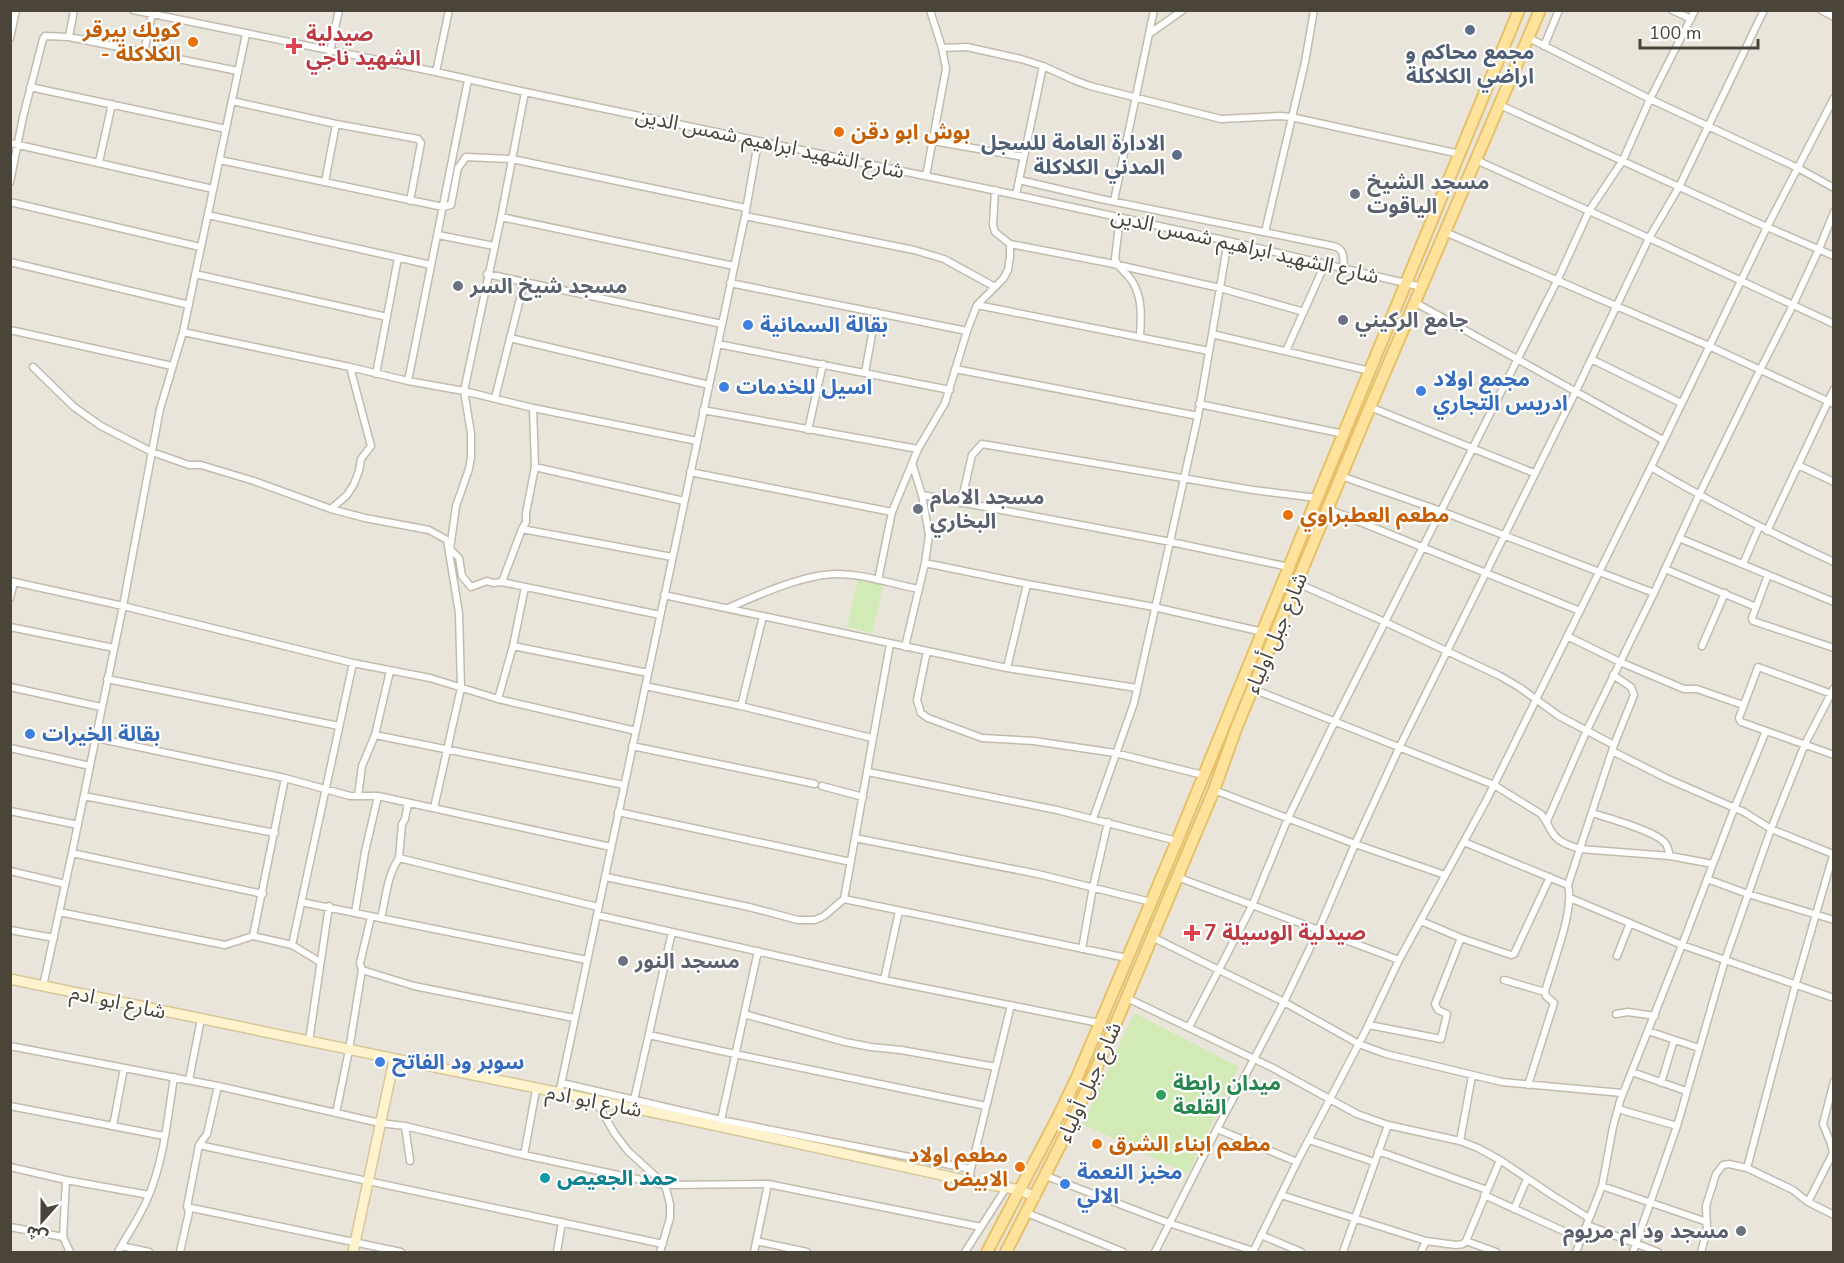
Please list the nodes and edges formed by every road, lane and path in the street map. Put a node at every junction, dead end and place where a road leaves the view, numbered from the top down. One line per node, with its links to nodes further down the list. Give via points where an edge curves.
1 (16, 10): 24 (street)
2 (74, 10): 23 (street)
3 (133, 10): 17 (street, شارع الشهيد ابراهيم شمس الدين)
4 (339, 10): 29 (street)
5 (449, 10): 32 (street)
6 (930, 10): 27 (street)
7 (1154, 10): 22 (street)
8 (1183, 10): 22 (street)
9 (1314, 10): 42 (street)
10 (1519, 10): 50 (main road, شارع جبل أولياء)
11 (1559, 10): 26 (street)
12 (1672, 10): 20 (street)
13 (1695, 10): 20 (street)
14 (1764, 10): 44 (street)
15 (1821, 10): 19 (street)
16 (1536, 13): 25 (main road, شارع جبل أولياء)
17 (152, 14): 18 (street, شارع الشهيد ابراهيم شمس الدين); 28 (street)
18 (164, 14): 21 (street, شارع الشهيد ابراهيم شمس الدين)
19 (1833, 17)
20 (1691, 19): 38 (street)
21 (246, 34): 29 (street, شارع الشهيد ابراهيم شمس الدين); 31 (street)
22 (1149, 34): 36 (street)
23 (69, 37): 28 (street); 34 (street, via 48,35 43,39)
24 (10, 38)
25 (1529, 38): 26 (street); 41 (main road, شارع جبل أولياء)
26 (1544, 46): 38 (street)
27 (942, 48): 30 (street, via 967,47); 46 (street, via 946,69)
28 (144, 52): 31 (street)
29 (330, 52): 32 (street, شارع الشهيد ابراهيم شمس الدين)
30 (1043, 66): 36 (street, via 1074,80); 51 (street)
31 (238, 72): 39 (street)
32 (436, 72): 33 (street, شارع الشهيد ابراهيم شمس الدين)
33 (468, 80): 35 (street, شارع الشهيد ابراهيم شمس الدين); 70 (street)
34 (30, 87): 40 (street); 49 (street)
35 (525, 92): 47 (street, شارع الشهيد ابراهيم شمس الدين); 52 (street)
36 (1135, 97): 42 (street, via 1221,119); 68 (street)
37 (1833, 98): 57 (street)
38 (1650, 99): 44 (street); 55 (street)
39 (232, 101): 43 (street); 45 (street)
40 (112, 104): 45 (street); 56 (street)
41 (1500, 105): 54 (main road, شارع جبل أولياء); 55 (street)
42 (1291, 117): 50 (street); 80 (street)
43 (336, 124): 61 (street); 67 (street, via 420,141)
44 (1709, 127): 57 (street); 62 (street)
45 (226, 129): 53 (street)
46 (933, 141): 51 (street); 58 (street)
47 (758, 142): 58 (street, شارع الشهيد ابراهيم شمس الدين); 73 (street)
48 (10, 143): 49 (street)
49 (18, 145): 56 (street); 60 (street)
50 (1461, 154): 103 (main road, شارع جبل أولياء)
51 (1024, 157): 59 (street)
52 (512, 159): 70 (street, via 466,157 458,168 451,205); 73 (street); 76 (street)
53 (220, 160): 61 (street); 64 (street)
54 (1476, 160): 72 (street); 81 (main road, شارع جبل أولياء)
55 (1623, 160): 62 (street); 72 (street)
56 (99, 162): 64 (street)
57 (1797, 168): 63 (street); 79 (street)
58 (926, 176): 65 (street, شارع الشهيد ابراهيم شمس الدين)
59 (1019, 180): 66 (street); 68 (street)
60 (10, 182)
61 (325, 182): 67 (street)
62 (1678, 187): 79 (street); 83 (street)
63 (1833, 188)
64 (213, 189): 75 (street)
65 (995, 190): 66 (street, شارع الشهيد ابراهيم شمس الدين); 85 (street, via 993,225 995,232)
66 (1016, 195): 77 (street, شارع الشهيد ابراهيم شمس الدين)
67 (410, 201): 70 (street)
68 (1114, 201): 71 (street)
69 (10, 202): 87 (street)
70 (443, 207): 82 (street)
71 (1151, 208): 78 (street); 80 (street)
72 (1589, 211): 83 (street); 99 (street)
73 (745, 212): 95 (street); 104 (street, via 914,250 944,259)
74 (1833, 212): 88 (street)
75 (208, 215): 87 (street); 90 (street)
76 (501, 217): 86 (street); 95 (street)
77 (1120, 217): 78 (street, شارع الشهيد ابراهيم شمس الدين); 94 (street, via 1114,254)
78 (1147, 223): 84 (street, شارع الشهيد ابراهيم شمس الدين)
79 (1767, 227): 88 (street); 100 (street)
80 (1265, 232): 96 (street, via 1340,248)
81 (1445, 232): 99 (street); 105 (main road, شارع جبل أولياء)
82 (438, 235): 86 (street); 93 (street)
83 (1649, 238): 100 (street); 110 (street)
84 (1228, 241): 92 (street, شارع الشهيد ابراهيم شمس الدين); 106 (street)
85 (1010, 244): 94 (street); 104 (street, via 1008,270)
86 (494, 246): 98 (street)
87 (201, 247): 97 (street)
88 (1819, 249): 89 (street); 111 (street)
89 (1833, 256)
90 (398, 258): 93 (street); 114 (street)
91 (10, 262): 108 (street)
92 (1325, 264): 96 (street, شارع الشهيد ابراهيم شمس الدين); 113 (street)
93 (431, 265): 138 (street)
94 (1117, 265): 106 (street); 121 (street, via 1137,291)
95 (734, 266): 102 (street)
96 (1344, 268): 103 (street, شارع الشهيد ابراهيم شمس الدين)
97 (195, 274): 108 (street); 114 (street)
98 (488, 274): 101 (street); 142 (street)
99 (1557, 281): 110 (street); 127 (street)
100 (1742, 282): 111 (street); 124 (street)
101 (524, 283): 115 (street); 122 (street)
102 (730, 283): 112 (street); 115 (street)
103 (1406, 283): 105 (street, شارع الشهيد ابراهيم شمس الدين); 135 (main road, شارع جبل أولياء)
104 (995, 287): 109 (street)
105 (1422, 287): 107 (main road, شارع جبل أولياء)
106 (1220, 288): 113 (street); 120 (street)
107 (1416, 303): 127 (street); 148 (main road, شارع جبل أولياء)
108 (189, 305): 119 (street)
109 (977, 305): 118 (street); 121 (street)
110 (1616, 305): 124 (street); 128 (street)
111 (1793, 305): 116 (street); 134 (street)
112 (876, 312): 118 (street); 136 (street)
113 (1304, 312): 126 (street)
114 (387, 317): 137 (street)
115 (722, 324): 123 (street)
116 (1833, 324)
117 (10, 330): 130 (street)
118 (967, 331): 133 (street)
119 (183, 332): 130 (street); 132 (street)
120 (1212, 334): 125 (street); 126 (street)
121 (1140, 337): 125 (street)
122 (510, 338): 139 (street); 144 (street)
123 (718, 344): 129 (street); 139 (street)
124 (1709, 346): 134 (street); 145 (street)
125 (1209, 351): 147 (street)
126 (1286, 351): 135 (street)
127 (1518, 358): 143 (street); 157 (street)
128 (1591, 359): 143 (street); 145 (street)
129 (823, 364): 136 (street); 152 (street)
130 (172, 366): 158 (street)
131 (33, 367): 158 (street, via 74,407)
132 (350, 367): 137 (street); 173 (street, via 371,446 361,459 354,484)
133 (955, 369): 141 (street); 151 (street)
134 (1760, 370): 146 (street); 169 (street)
135 (1370, 371): 153 (main road, شارع جبل أولياء)
136 (865, 373): 141 (street)
137 (376, 374): 138 (street)
138 (408, 381): 142 (street)
139 (709, 385): 150 (street)
140 (1833, 389): 146 (street)
141 (950, 390): 156 (street)
142 (464, 391): 144 (street); 184 (street, via 471,457 456,506)
143 (1576, 391): 154 (street); 164 (street)
144 (495, 398): 149 (street)
145 (1681, 403): 154 (street)
146 (1831, 403): 160 (street)
147 (1199, 404): 151 (street); 153 (street)
148 (1370, 407): 157 (street); 165 (main road, شارع جبل أولياء)
149 (533, 408): 155 (street); 161 (street)
150 (704, 410): 152 (street); 155 (street)
151 (1198, 416): 166 (street)
152 (808, 430): 156 (street)
153 (1344, 434): 170 (main road, شارع جبل أولياء)
154 (1663, 440): 162 (street)
155 (697, 441): 163 (street)
156 (918, 449): 159 (street)
157 (1473, 449): 164 (street); 175 (street)
158 (152, 452): 173 (street, via 254,481); 206 (street)
159 (912, 463): 168 (street); 176 (street)
160 (1798, 465): 167 (street); 179 (street)
161 (535, 467): 171 (street); 178 (street)
162 (1651, 467): 169 (street); 191 (street)
163 (690, 472): 171 (street); 176 (street)
164 (1534, 474): 180 (street)
165 (1341, 476): 174 (main road, شارع جبل أولياء); 175 (street)
166 (1184, 477): 170 (street); 172 (street, via 982,444 972,456); 182 (street)
167 (1833, 482)
168 (922, 495): 172 (street); 187 (street, via 929,535)
169 (1699, 495): 177 (street); 181 (street)
170 (1317, 498): 189 (main road, شارع جبل أولياء)
171 (684, 501): 185 (street)
172 (961, 502): 182 (street)
173 (331, 509): 184 (street, via 435,532 447,540)
174 (1328, 509): 183 (street); 197 (main road, شارع جبل أولياء)
175 (1441, 511): 180 (street); 183 (street)
176 (892, 512): 194 (street)
177 (1759, 527): 179 (street); 188 (street)
178 (522, 529): 185 (street); 196 (street)
179 (1767, 531): 186 (street)
180 (1504, 536): 191 (street); 192 (street)
181 (1679, 538): 188 (street); 190 (street)
182 (1171, 542): 189 (street); 208 (street)
183 (1423, 548): 192 (street); 213 (street)
184 (450, 549): 196 (street, via 459,558 462,576 471,587 487,581); 234 (street, via 459,613)
185 (672, 557): 203 (street)
186 (1833, 562)
187 (925, 563): 198 (street); 200 (street)
188 (1743, 564): 193 (street)
189 (1289, 567): 215 (main road, شارع جبل أولياء)
190 (1665, 569): 201 (street); 202 (street)
191 (1599, 571): 201 (street); 210 (street)
192 (1485, 574): 210 (street); 224 (street)
193 (1768, 575): 205 (street); 207 (street)
194 (878, 580): 200 (street); 209 (street, via 850,575 820,576 762,593)
195 (12, 581): 204 (street); 206 (street)
196 (502, 582): 199 (street)
197 (1297, 583): 213 (street); 236 (main road, شارع جبل أولياء)
198 (1027, 584): 208 (street); 227 (street)
199 (525, 587): 211 (street); 218 (street)
200 (919, 589): 220 (street)
201 (1654, 593): 225 (street)
202 (1725, 593): 207 (street); 219 (street)
203 (664, 595): 209 (street); 211 (street)
204 (10, 598)
205 (1833, 602)
206 (123, 606): 221 (street); 226 (street)
207 (1756, 606): 222 (street, via 1753,621)
208 (1154, 607): 215 (street); 235 (street)
209 (727, 609): 212 (street)
210 (1580, 610): 216 (street)
211 (660, 615): 229 (street)
212 (763, 616): 217 (street); 241 (street)
213 (1385, 622): 224 (street); 243 (street)
214 (10, 627): 221 (street)
215 (1263, 632): 261 (main road, شارع جبل أولياء)
216 (1568, 636): 225 (street); 239 (street)
217 (890, 644): 220 (street); 250 (street)
218 (513, 646): 229 (street); 238 (street)
219 (1702, 646)
220 (905, 647): 223 (street)
221 (114, 648): 231 (street)
222 (1833, 648)
223 (927, 651): 227 (street); 257 (street, via 917,700 921,713 928,718 982,738)
224 (1447, 651): 239 (street, via 1500,676); 253 (street)
225 (1620, 662): 230 (street); 240 (street, via 1684,689 1697,688)
226 (353, 663): 228 (street); 244 (street)
227 (1007, 668): 235 (street)
228 (390, 671): 234 (street); 248 (street)
229 (648, 673): 232 (street)
230 (1613, 675): 245 (street); 255 (street, via 1631,687 1634,695)
231 (107, 680): 242 (street); 244 (street)
232 (645, 686): 241 (street); 246 (street)
233 (10, 687): 242 (street)
234 (461, 688): 238 (street); 256 (street)
235 (1137, 688): 257 (street)
236 (1253, 689): 243 (street); 266 (main road, شارع جبل أولياء)
237 (1832, 692): 240 (street, via 1758,667); 251 (street)
238 (498, 699): 246 (street)
239 (1536, 699): 245 (street); 264 (street)
240 (1743, 705): 247 (street, via 1739,720)
241 (741, 706): 250 (street)
242 (101, 707): 249 (street)
243 (1335, 721): 253 (street); 277 (street)
244 (339, 726): 265 (street)
245 (1587, 730): 255 (street); 279 (street)
246 (636, 731): 252 (street)
247 (1766, 731): 251 (street); 273 (street)
248 (375, 735): 256 (street); 268 (street, via 362,766)
249 (96, 738): 259 (street); 262 (street)
250 (872, 738): 260 (street)
251 (1805, 744): 258 (street); 282 (street)
252 (632, 746): 263 (street); 270 (street)
253 (1400, 746): 264 (street); 287 (street)
254 (10, 748): 259 (street)
255 (1613, 748): 273 (street); 276 (street)
256 (448, 750): 263 (street); 272 (street)
257 (1115, 753): 261 (street); 278 (street)
258 (1833, 755)
259 (90, 766): 267 (street)
260 (868, 771): 270 (street); 278 (street)
261 (1203, 775): 285 (main road, شارع جبل أولياء)
262 (285, 778): 265 (street); 283 (street)
263 (624, 785): 275 (street)
264 (1494, 785): 279 (street, via 1535,809); 286 (street)
265 (325, 790): 268 (street); 309 (street)
266 (1214, 790): 277 (street); 299 (main road, شارع جبل أولياء)
267 (84, 796): 281 (street); 283 (street)
268 (358, 796): 269 (street)
269 (378, 796): 271 (street); 316 (street)
270 (863, 797): 284 (street)
271 (408, 802): 272 (street); 293 (street)
272 (434, 808): 288 (street)
273 (1734, 809): 282 (street); 295 (street)
274 (10, 811): 281 (street)
275 (618, 812): 288 (street); 294 (street)
276 (1592, 813): 289 (street); 292 (street, via 1659,838 1666,843)
277 (1288, 818): 287 (street); 312 (street)
278 (1093, 819): 280 (street)
279 (1546, 821): 289 (street, via 1560,841)
280 (1108, 822): 285 (street); 304 (street)
281 (78, 825): 290 (street)
282 (1771, 829): 291 (street); 306 (street)
283 (275, 833): 305 (street)
284 (855, 837): 294 (street); 304 (street)
285 (1178, 841): 310 (main road, شارع جبل أولياء)
286 (1464, 842): 297 (street); 300 (street)
287 (1355, 844): 297 (street); 325 (street)
288 (611, 847): 298 (street)
289 (1580, 849): 292 (street); 303 (street)
290 (72, 853): 302 (street); 305 (street)
291 (1833, 853): 317 (street)
292 (1670, 856): 295 (street)
293 (399, 858): 313 (street); 320 (street, via 388,880)
294 (851, 862): 308 (street)
295 (1713, 864): 301 (street)
296 (10, 871): 302 (street)
297 (1445, 875): 322 (street)
298 (606, 877): 308 (street, via 798,920 824,916); 313 (street)
299 (1177, 877): 312 (street); 329 (main road, شارع جبل أولياء)
300 (1550, 877): 303 (street); 330 (street, via 1514,954)
301 (1707, 879): 306 (street); 332 (street)
302 (65, 884): 315 (street)
303 (1568, 885): 307 (street)
304 (1093, 887): 310 (street); 333 (street)
305 (263, 894): 327 (street)
306 (1748, 894): 317 (street); 339 (street)
307 (1570, 898): 323 (street); 348 (street)
308 (844, 899): 314 (street)
309 (301, 902): 311 (street); 331 (street)
310 (1151, 902): 336 (main road, شارع جبل أولياء)
311 (329, 906): 316 (street); 340 (street)
312 (1251, 906): 325 (street); 342 (street)
313 (598, 907): 318 (street)
314 (899, 911): 333 (street); 344 (street)
315 (59, 912): 327 (street, via 225,945); 328 (street)
316 (355, 913): 319 (street)
317 (1816, 914): 321 (street); 346 (street)
318 (597, 915): 326 (street); 337 (street)
319 (371, 917): 320 (street); 341 (street, via 360,963)
320 (381, 918): 337 (street)
321 (1833, 920)
322 (1421, 921): 330 (street); 338 (street)
323 (1630, 923): 332 (street); 335 (street)
324 (10, 930): 328 (street)
325 (1318, 931): 338 (street); 351 (street)
326 (672, 932): 334 (street); 362 (street)
327 (253, 936): 331 (street)
328 (54, 938): 347 (street)
329 (1152, 938): 342 (street); 349 (main road, شارع جبل أولياء)
330 (1461, 938): 359 (street, via 1435,1004 1448,1014 1441,1039)
331 (292, 945): 340 (street)
332 (1682, 945): 339 (street); 355 (street)
333 (1082, 949): 336 (street)
334 (758, 951): 344 (street); 353 (street)
335 (1617, 956)
336 (1127, 958): 358 (main road, شارع جبل أولياء)
337 (587, 960): 356 (street)
338 (1399, 960): 359 (street)
339 (1725, 960): 346 (street); 367 (street)
340 (320, 962): 364 (street)
341 (362, 970): 356 (street, via 414,986); 368 (street)
342 (1219, 970): 351 (street); 360 (street)
343 (10, 979): 347 (street, شارع ابو ادم)
344 (884, 980): 352 (street)
345 (1504, 980): 348 (street)
346 (1796, 983): 350 (street); 412 (street)
347 (43, 986): 357 (street, شارع ابو ادم)
348 (1545, 992): 381 (street, via 1554,1004)
349 (1127, 998): 360 (street); 414 (main road, شارع جبل أولياء)
350 (1833, 998)
351 (1284, 1002): 365 (street); 370 (street)
352 (1011, 1005): 358 (street); 372 (street)
353 (744, 1014): 369 (street); 372 (street, via 845,1042)
354 (1616, 1014): 355 (street)
355 (1655, 1016): 361 (street)
356 (574, 1018): 379 (street)
357 (201, 1019): 364 (street, شارع ابو ادم); 377 (street)
358 (1099, 1023): 423 (main road, شارع جبل أولياء, via 1078,1075)
359 (1369, 1025): 365 (street)
360 (1189, 1027): 370 (street)
361 (1648, 1031): 363 (street); 374 (street)
362 (649, 1035): 369 (street); 387 (street)
363 (1674, 1040): 367 (street); 380 (street)
364 (309, 1041): 368 (street, شارع ابو ادم)
365 (1359, 1044): 375 (street); 388 (street)
366 (10, 1046): 373 (street)
367 (1699, 1048): 384 (street)
368 (349, 1050): 371 (street, شارع ابو ادم); 393 (street)
369 (735, 1054): 391 (street); 394 (street)
370 (1253, 1058): 388 (street); 400 (street)
371 (394, 1060): 383 (street, شارع ابو ادم); 395 (street)
372 (996, 1066): 391 (street)
373 (124, 1068): 376 (street); 397 (street)
374 (1632, 1072): 380 (street); 385 (street)
375 (1472, 1076): 381 (street); 403 (street)
376 (174, 1077): 377 (street); 401 (street)
377 (189, 1080): 382 (street)
378 (1833, 1081): 428 (street, via 1823,1124 1833,1153)
379 (562, 1083): 386 (street); 387 (street)
380 (1661, 1083): 384 (street)
381 (1528, 1085): 385 (street)
382 (218, 1086): 393 (street); 404 (street, via 207,1134)
383 (536, 1090): 386 (street, شارع ابو ادم); 406 (street)
384 (1686, 1091): 399 (street)
385 (1622, 1093): 392 (street)
386 (559, 1094): 389 (street, شارع ابو ادم)
387 (634, 1100): 394 (street)
388 (1330, 1100): 396 (street); 402 (street)
389 (596, 1102): 418 (street, شارع ابو ادم); 419 (street, via 628,1151)
390 (10, 1106): 397 (street)
391 (986, 1106): 413 (street)
392 (1617, 1108): 399 (street); 421 (street)
393 (336, 1113): 395 (street)
394 (721, 1120): 413 (street)
395 (380, 1123): 398 (street); 417 (street)
396 (1388, 1125): 403 (street); 405 (street)
397 (113, 1126): 401 (street)
398 (405, 1126): 406 (street); 408 (street)
399 (1677, 1126): 429 (street)
400 (1216, 1129): 409 (street); 438 (street)
401 (164, 1136): 425 (street)
402 (1309, 1140): 409 (street); 410 (street)
403 (1460, 1141): 407 (street)
404 (199, 1145): 417 (street); 430 (street)
405 (1378, 1151): 410 (street); 424 (street)
406 (524, 1155): 419 (street)
407 (1500, 1160): 415 (street); 424 (street)
408 (410, 1161)
409 (1297, 1162): 426 (street)
410 (1374, 1162): 434 (street)
411 (10, 1167): 416 (street)
412 (1747, 1168): 428 (street, via 1793,1190); 437 (street, via 1729,1164 1719,1168 1706,1206)
413 (971, 1169): 418 (street)
414 (1046, 1176): 427 (main road, شارع جبل أولياء); 438 (street)
415 (1527, 1179): 431 (street); 436 (street)
416 (66, 1180): 425 (street); 442 (street)
417 (368, 1181): 435 (street); 450 (street)
418 (969, 1181): 422 (street, شارع ابو ادم)
419 (665, 1185): 420 (street); 447 (street, via 670,1218)
420 (768, 1185): 440 (street); 445 (street)
421 (1602, 1186): 429 (street); 436 (street)
422 (1006, 1188): 423 (street, شارع ابو ادم); 440 (street)
423 (1020, 1190): 427 (street, شارع ابو ادم); 461 (main road, شارع جبل أولياء)
424 (1485, 1192): 431 (street); 444 (street)
425 (149, 1195): 449 (street)
426 (1281, 1195): 434 (street); 441 (street)
427 (1035, 1197): 432 (main road, شارع جبل أولياء)
428 (1808, 1202): 433 (street)
429 (1652, 1203): 437 (street); 448 (street)
430 (187, 1207): 450 (street); 454 (street)
431 (1514, 1209): 443 (street)
432 (1027, 1213): 462 (main road, شارع جبل أولياء); 463 (street)
433 (1833, 1215)
434 (1354, 1218): 446 (street); 467 (street)
435 (562, 1222): 447 (street); 456 (street)
436 (1588, 1222): 443 (street); 448 (street)
437 (1707, 1222): 473 (street)
438 (1169, 1223): 464 (street); 465 (street)
439 (10, 1227): 442 (street)
440 (981, 1227): 460 (street)
441 (1261, 1235): 465 (street); 466 (street)
442 (63, 1237): 451 (street)
443 (1581, 1239): 470 (street)
444 (1466, 1240): 446 (street, via 1456,1245); 469 (street)
445 (756, 1241): 458 (street); 459 (street)
446 (1426, 1241): 468 (street)
447 (663, 1244): 457 (street)
448 (1636, 1245): 471 (street); 472 (street)
449 (121, 1246): 452 (street); 453 (street)
450 (354, 1248): 455 (street)
451 (70, 1252)
452 (118, 1252)
453 (150, 1252)
454 (180, 1252)
455 (401, 1252)
456 (557, 1252)
457 (660, 1252)
458 (754, 1252)
459 (807, 1252)
460 (965, 1252)
461 (987, 1252)
462 (1006, 1252)
463 (1123, 1252)
464 (1155, 1252)
465 (1253, 1252)
466 (1301, 1252)
467 (1343, 1252)
468 (1422, 1252)
469 (1496, 1252)
470 (1576, 1252)
471 (1633, 1252)
472 (1658, 1252)
473 (1701, 1252)

